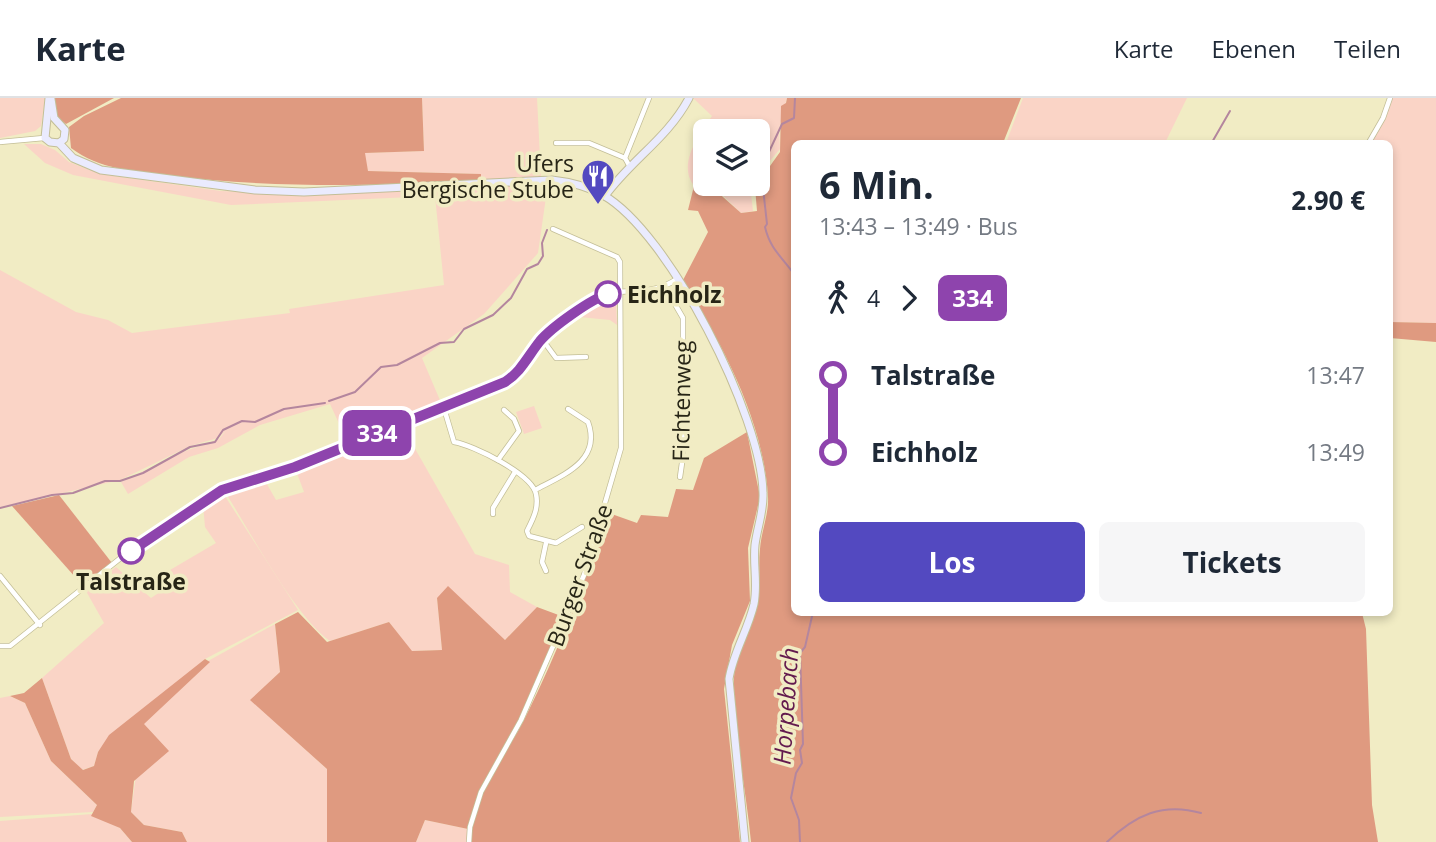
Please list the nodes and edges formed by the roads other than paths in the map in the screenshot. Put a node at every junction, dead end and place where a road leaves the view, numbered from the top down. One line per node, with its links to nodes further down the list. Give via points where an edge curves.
1 (50, 98): 5 (street); 6 (street)
2 (649, 98): 11 (street)
3 (689, 98): 12 (street, via 656,145)
4 (1390, 98): 7 (street)
5 (57, 122): 6 (street); 9 (street, via 65,133)
6 (45, 132): 8 (street); 9 (street, via 50,142)
7 (1370, 140)
8 (0, 142)
9 (59, 142): 13 (street, via 73,158 101,170 255,190 304,192 552,180)
10 (556, 143): 11 (street, via 589,143)
11 (625, 158): 12 (street)
12 (630, 167): 13 (street)
13 (605, 196): 15 (street, via 645,233)
14 (553, 229): 17 (street, via 617,257)
15 (677, 279): 16 (street); 35 (street, via 730,374 763,485 755,544 754,604 729,680)
16 (665, 287): 17 (street); 25 (street, Fichtenweg, via 683,318)
17 (621, 292): 18 (street, via 593,300); 34 (street, Burger Straße, via 621,448 611,486 584,575 521,720 481,792)
18 (542, 339): 19 (street, via 556,358); 20 (street, via 516,375)
19 (586, 356)
20 (443, 405): 23 (street, via 454,442); 32 (street, via 203,501 142,541)
21 (568, 409): 26 (street, via 588,422 589,454)
22 (504, 411): 23 (street, via 519,431)
23 (498, 460): 24 (street)
24 (515, 472): 26 (street); 27 (street, via 493,508)
25 (680, 477)
26 (535, 490): 29 (street, via 537,510 527,534)
27 (494, 514)
28 (582, 527): 29 (street, via 564,541)
29 (546, 543): 30 (street, via 542,562)
30 (546, 570)
31 (0, 576): 32 (street)
32 (40, 625): 33 (street, via 10,646)
33 (0, 646)
34 (469, 842)
35 (745, 842)

